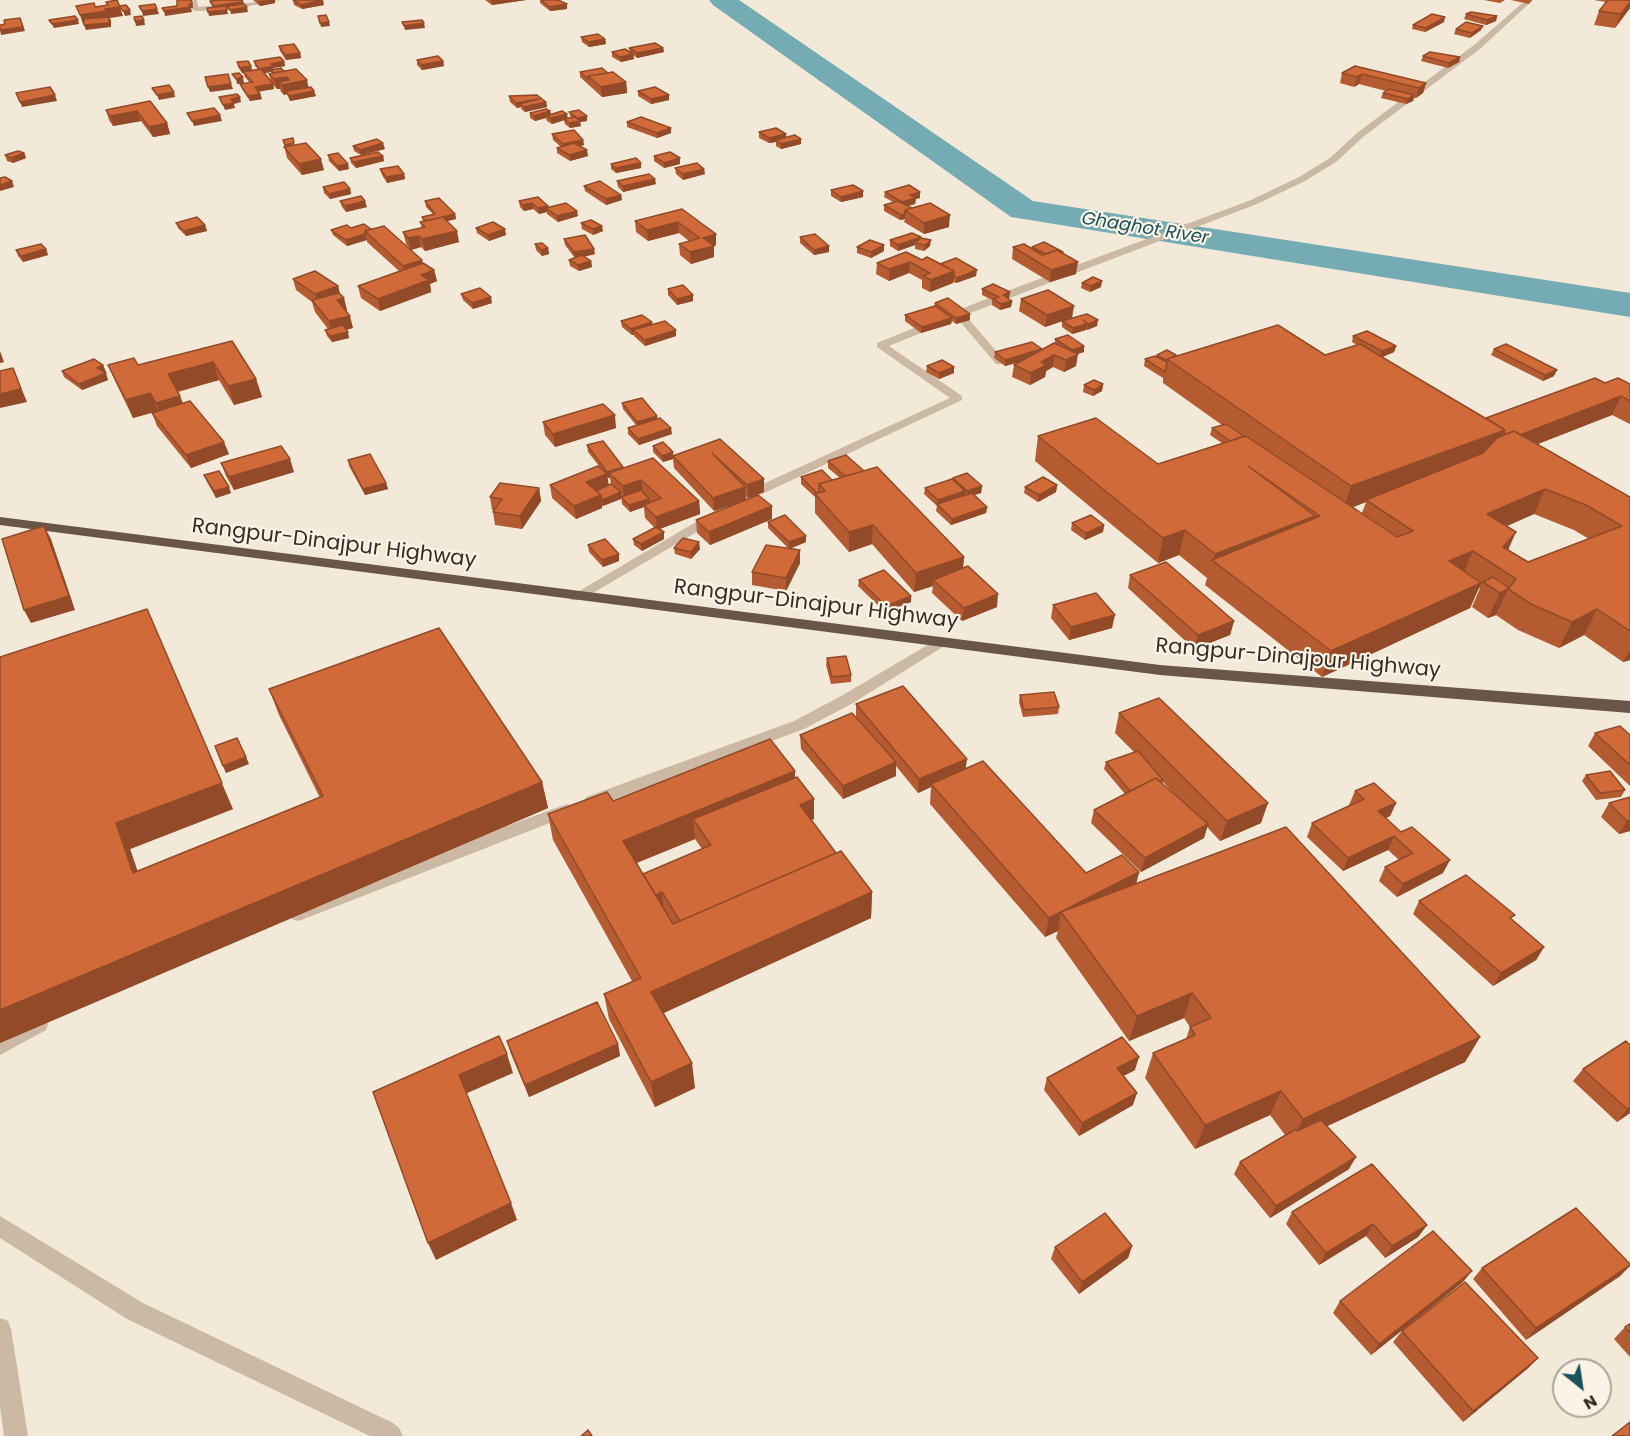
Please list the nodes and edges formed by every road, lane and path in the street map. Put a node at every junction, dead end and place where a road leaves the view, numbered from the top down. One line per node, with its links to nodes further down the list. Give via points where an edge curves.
1 (194, 0): 2 (street, via 195,9)
2 (280, 0)
3 (1530, 0): 4 (street, via 1478,47 1302,179 1254,202)
4 (959, 314): 5 (street); 7 (street, via 881,345 958,398 753,493)
5 (1000, 362)
6 (0, 521): 7 (highway, Rangpur-Dinajpur Highway)
7 (576, 597): 8 (highway, Rangpur-Dinajpur Highway)
8 (941, 642): 9 (highway, Rangpur-Dinajpur Highway, via 1160,670); 10 (street, via 799,725 469,846)
9 (1630, 707)
10 (280, 921)
11 (49, 1017): 12 (street)
12 (0, 1047)
13 (0, 1227): 16 (street, via 135,1311)
14 (0, 1329): 15 (street)
15 (16, 1436)
16 (391, 1436)

